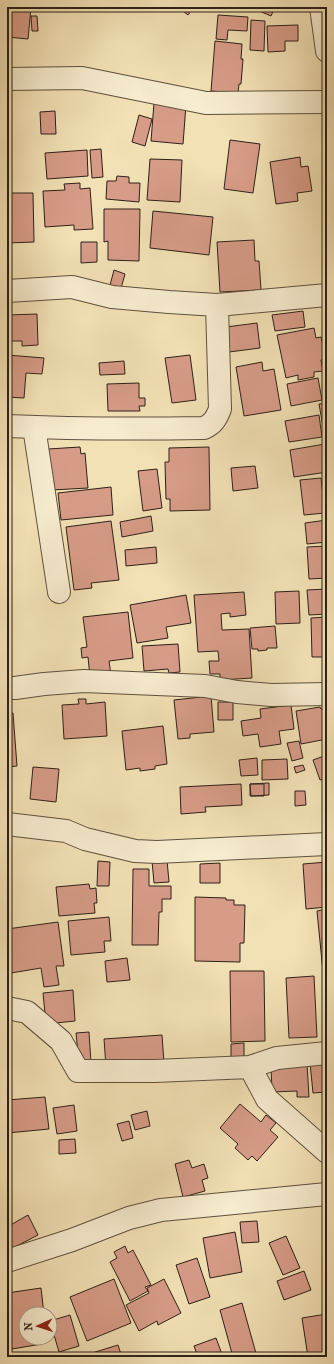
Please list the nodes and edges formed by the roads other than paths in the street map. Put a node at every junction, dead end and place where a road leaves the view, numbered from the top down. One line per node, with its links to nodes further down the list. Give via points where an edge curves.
1 (321, 7): 2 (street)
2 (327, 51)
3 (7, 79): 4 (street, via 82,78 206,103)
4 (327, 102)
5 (7, 292): 7 (street, via 72,288 112,297)
6 (327, 295): 7 (street)
7 (218, 305): 9 (street, via 220,409 210,425 204,428 161,429)
8 (7, 426): 9 (street)
9 (34, 427): 10 (street)
10 (59, 592)
11 (7, 688): 12 (street, via 84,681 205,686 271,695)
12 (327, 694)
13 (7, 824): 14 (street, via 66,831 85,839 136,851)
14 (327, 844)
15 (7, 1008): 17 (street, via 27,1012 61,1041 78,1071)
16 (327, 1053): 17 (street, via 277,1058)
17 (250, 1067): 18 (street, via 267,1099)
18 (327, 1152)
19 (327, 1194): 20 (street, via 161,1210 129,1218)
20 (7, 1261)

